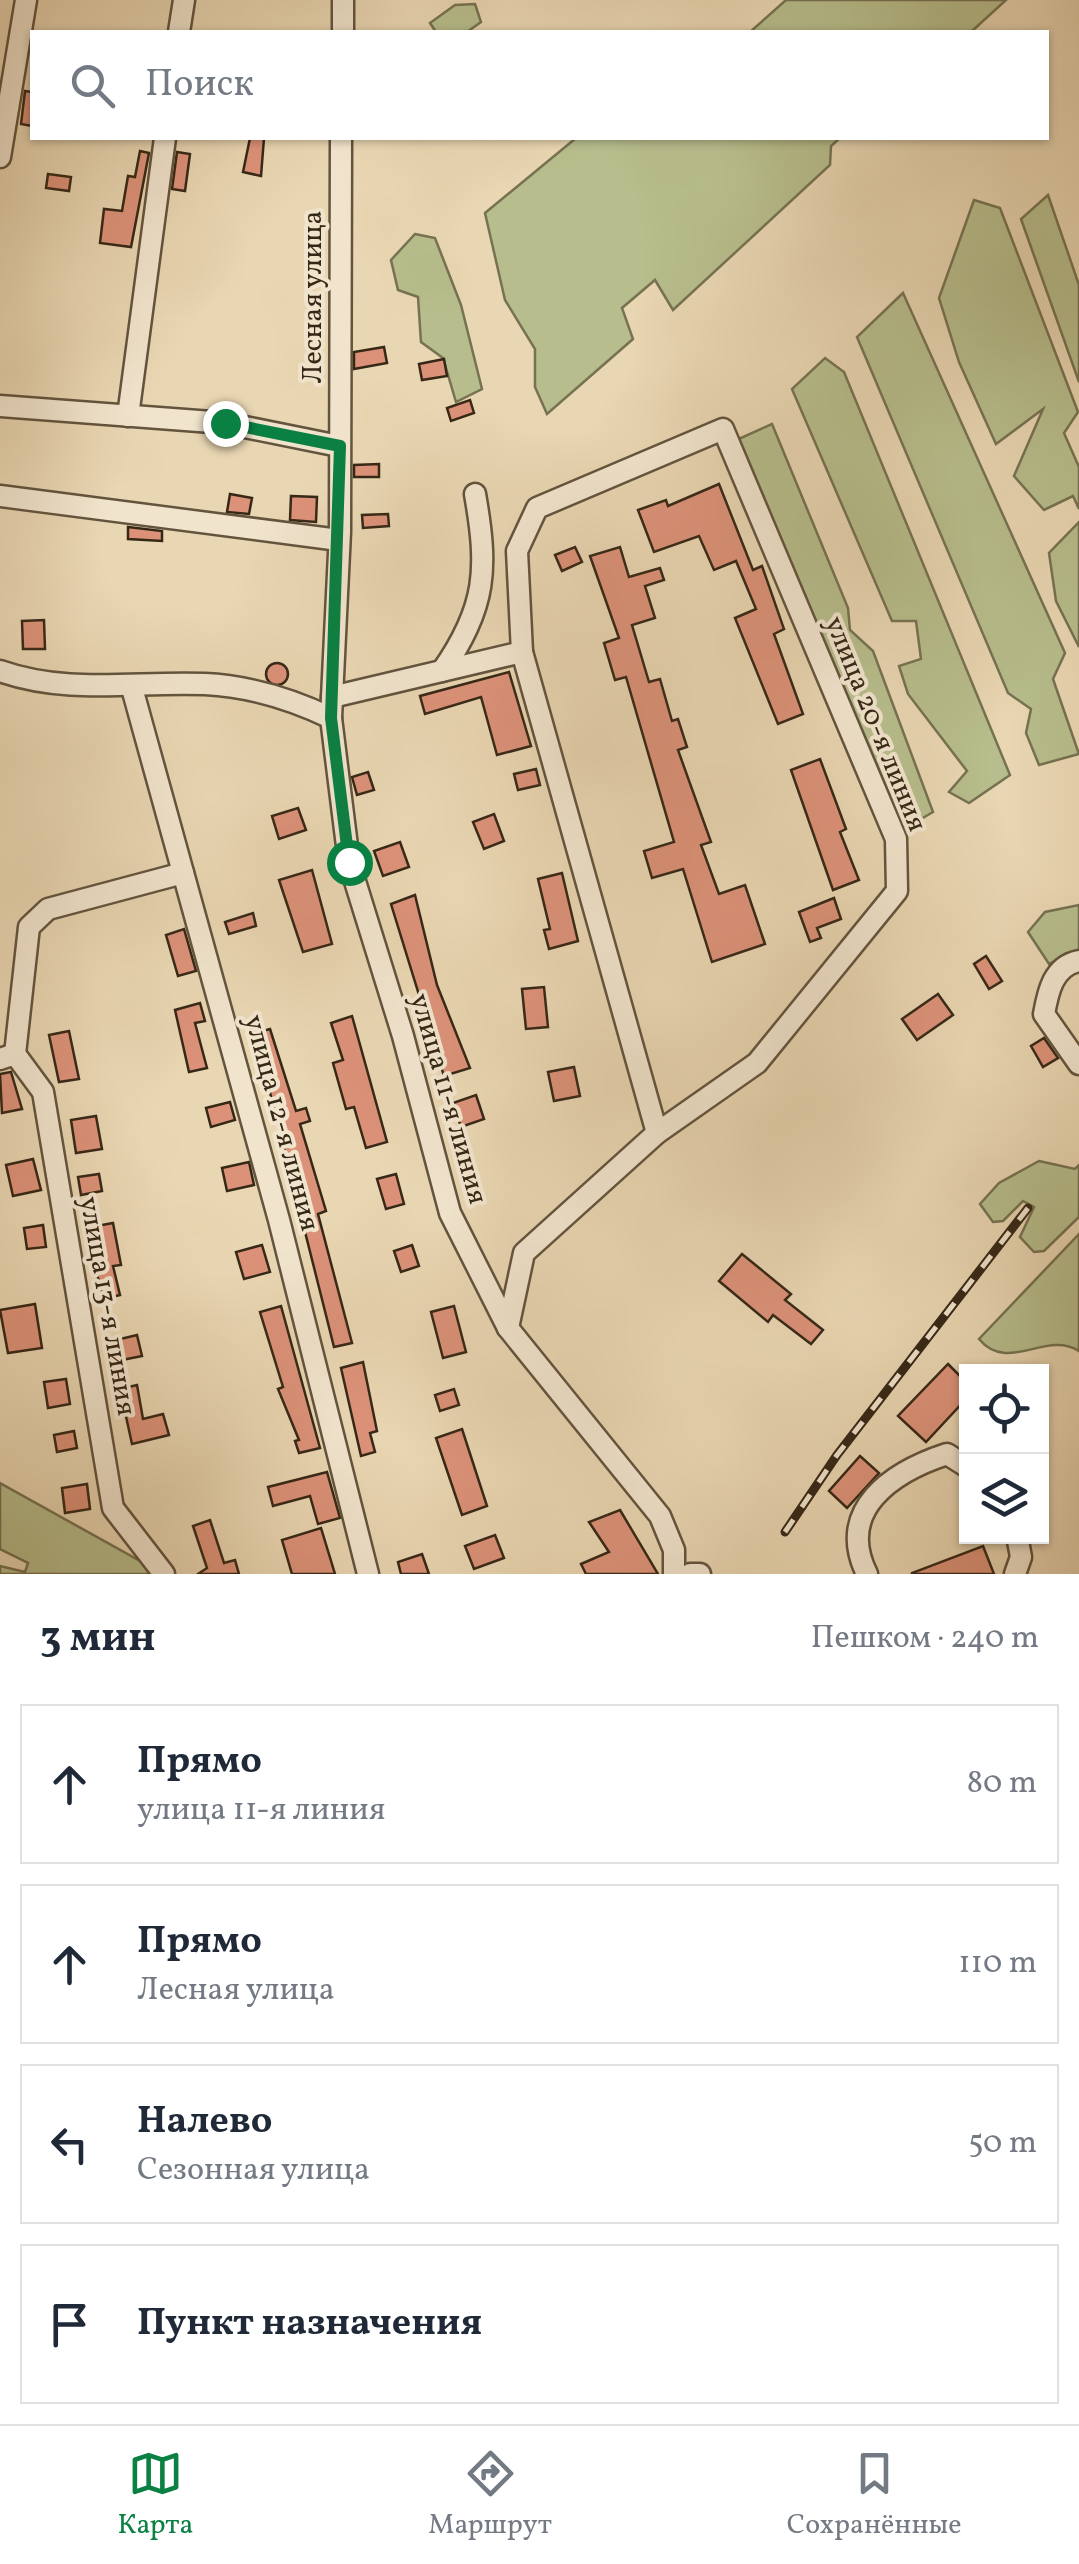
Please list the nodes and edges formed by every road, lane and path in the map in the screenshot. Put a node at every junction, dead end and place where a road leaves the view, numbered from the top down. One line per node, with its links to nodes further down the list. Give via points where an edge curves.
1 (26, 0): 8 (street)
2 (184, 0): 4 (street)
3 (344, 0): 5 (street)
4 (180, 30)
5 (343, 30)
6 (166, 140): 10 (street)
7 (341, 140): 11 (street, Лесная улица)
8 (0, 157)
9 (3, 412): 10 (street)
10 (128, 416): 11 (street, via 225,423)
11 (340, 446): 14 (street, Лесная улица)
12 (475, 494): 17 (street, via 486,554 481,589 461,643)
13 (0, 496): 14 (street)
14 (339, 540): 19 (street, Лесная улица)
15 (522, 652): 17 (street); 24 (street); 24 (street, улица 20-я линия, via 517,551 537,508 724,429 896,839 897,890 757,1063)
16 (0, 671): 18 (street, via 48,685)
17 (442, 671): 19 (street)
18 (132, 688): 19 (street, via 204,684); 20 (street, улица 12-я линия)
19 (332, 707): 25 (street, улица 11-я линия, via 349,862 450,1212)
20 (183, 873): 22 (street, via 48,909 29,927); 29 (street, улица 12-я линия)
21 (1079, 961): 23 (street, via 1049,984 1044,1014)
22 (7, 1057): 28 (street, улица 13-я линия, via 43,1092 114,1508)
23 (1079, 1064)
24 (657, 1133): 25 (street, улица 20-я линия, via 524,1253)
25 (508, 1328): 30 (street, улица 11-я линия, via 660,1516 674,1550)
26 (959, 1462): 33 (street, via 946,1454 903,1468 862,1512 856,1552)
27 (1020, 1544): 34 (street)
28 (164, 1574)
29 (368, 1574)
30 (674, 1574)
31 (690, 1574): 32 (street)
32 (700, 1574)
33 (867, 1574)
34 (1015, 1574)

